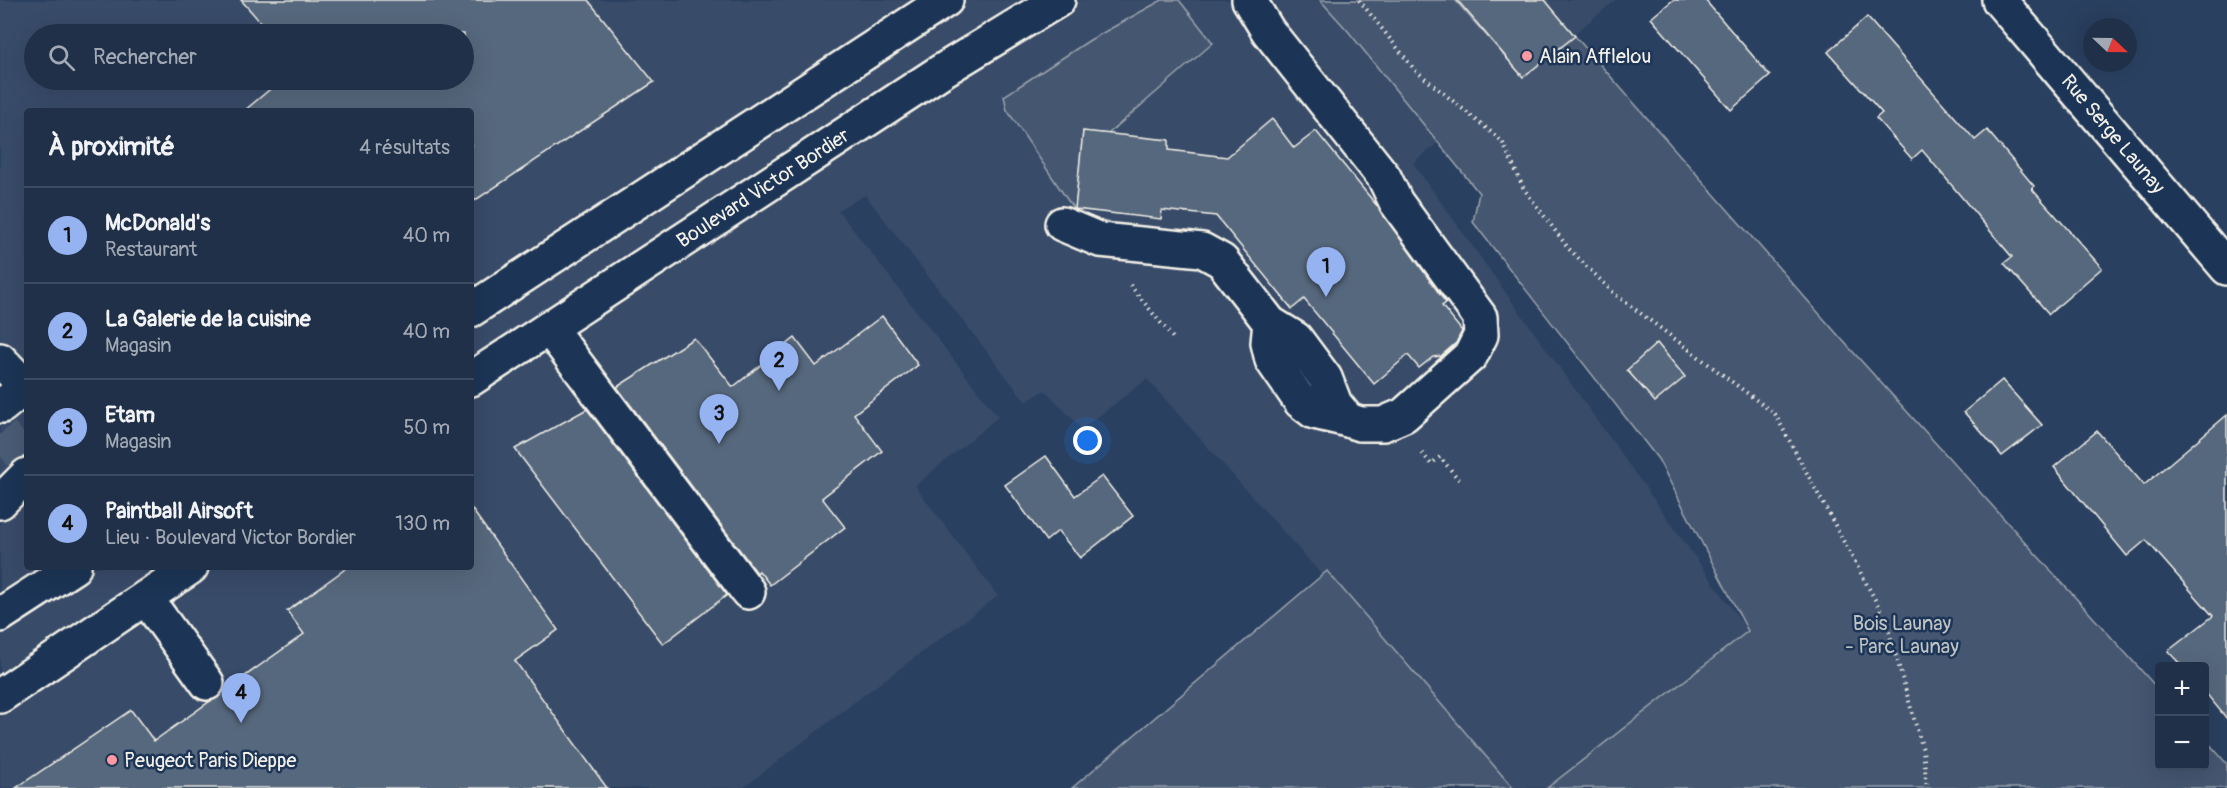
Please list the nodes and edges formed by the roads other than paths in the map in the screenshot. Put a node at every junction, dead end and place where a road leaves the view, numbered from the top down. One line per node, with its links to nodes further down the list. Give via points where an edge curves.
1 (946, 0): 7 (main road)
2 (1058, 0): 8 (main road, Boulevard Victor Bordier, via 930,79)
3 (1249, 0): 5 (main road, via 1268,31 1384,177 1396,202 1480,317 1480,335 1471,355 1404,415 1383,424 1360,424 1348,420 1335,404 1325,378 1296,339 1270,323 1222,261 1202,250 1100,240)
4 (1999, 0): 6 (main road, Rue Serge Launay)
5 (1062, 224)
6 (2227, 268)
7 (474, 308)
8 (550, 329): 10 (main road, Boulevard Victor Bordier); 18 (main road)
9 (0, 360): 11 (main road)
10 (474, 377)
11 (18, 393)
12 (24, 479): 13 (main road)
13 (0, 502)
14 (24, 506): 15 (main road, via 7,521)
15 (0, 514)
16 (69, 570): 20 (main road)
17 (187, 570): 19 (main road)
18 (748, 592)
19 (146, 598): 21 (main road); 22 (main road)
20 (0, 615)
21 (207, 683)
22 (0, 696)

